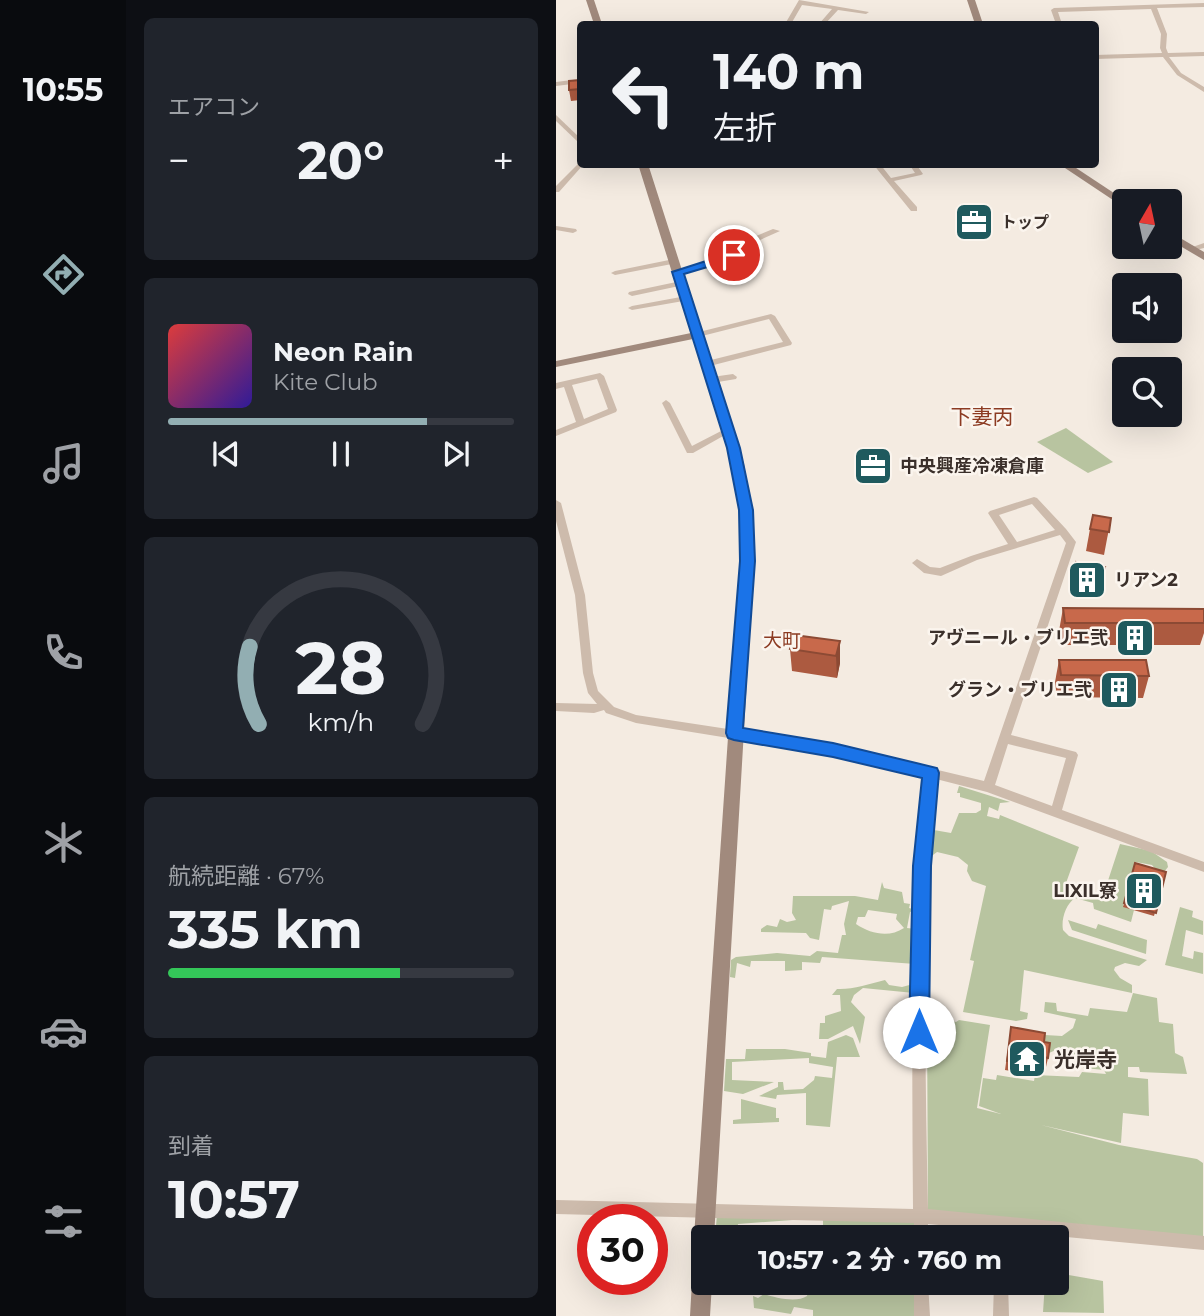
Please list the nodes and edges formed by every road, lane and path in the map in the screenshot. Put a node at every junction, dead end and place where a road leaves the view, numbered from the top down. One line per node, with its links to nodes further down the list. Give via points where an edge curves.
1 (590, 0): 8 (street)
2 (971, 0): 11 (street)
3 (801, 1): 6 (street); 9 (street)
4 (1204, 5): 5 (street)
5 (1153, 6): 12 (street, via 1054,10); 15 (street, via 1164,34)
6 (837, 7): 7 (street); 10 (street)
7 (866, 12)
8 (597, 21)
9 (790, 21)
10 (825, 21)
11 (978, 21)
12 (1058, 21)
13 (1204, 54): 15 (street)
14 (1099, 57): 15 (street)
15 (1166, 57): 18 (street, via 1179,74)
16 (577, 81): 17 (street)
17 (556, 83)
18 (1204, 90)
19 (556, 117): 20 (street)
20 (577, 138)
21 (577, 168): 27 (street)
22 (644, 168): 37 (street)
23 (880, 168): 26 (street)
24 (915, 168): 26 (street, via 919,174)
25 (1069, 168): 28 (street)
26 (891, 180): 29 (street)
27 (556, 190)
28 (1112, 196)
29 (914, 209)
30 (556, 228): 31 (street)
31 (573, 231)
32 (776, 231): 37 (street, via 729,250 734,256 730,258)
33 (1182, 243): 35 (street)
34 (1204, 245): 35 (street)
35 (1191, 249): 36 (street)
36 (1204, 257)
37 (678, 272): 38 (street); 39 (street); 40 (street)
38 (616, 273)
39 (632, 294)
40 (686, 298): 41 (street); 42 (street)
41 (632, 308)
42 (698, 335): 43 (street); 43 (street, via 771,316 788,344); 44 (street)
43 (706, 363): 46 (street)
44 (556, 364)
45 (733, 377): 46 (street)
46 (712, 380): 51 (street)
47 (567, 384): 48 (street); 50 (street); 50 (street, via 600,376 613,410)
48 (556, 386)
49 (666, 403): 51 (street, via 690,451)
50 (581, 424): 52 (street)
51 (728, 431): 61 (street, via 740,472 747,527)
52 (556, 433)
53 (556, 503): 59 (street, via 580,595 589,683)
54 (1063, 531): 55 (street); 55 (street, via 1034,500 993,513); 57 (street, via 1071,542)
55 (1014, 545): 56 (street, via 941,572)
56 (917, 563)
57 (1045, 624): 58 (street); 62 (street)
58 (1058, 624)
59 (604, 706): 60 (street); 61 (street, via 636,719)
60 (556, 707)
61 (734, 733): 63 (street); 68 (street)
62 (1004, 737): 64 (street); 65 (street, via 1072,755)
63 (931, 773): 64 (street); 69 (street, via 919,947)
64 (988, 788): 65 (street)
65 (1055, 811): 66 (street)
66 (1204, 867)
67 (556, 1207): 68 (street)
68 (706, 1212): 69 (street); 70 (street)
69 (921, 1216): 71 (street); 72 (street)
70 (705, 1225)
71 (921, 1225)
72 (970, 1225)
73 (1069, 1235): 74 (street)
74 (1204, 1243)
75 (701, 1295): 78 (street)
76 (921, 1295): 79 (street)
77 (1001, 1295): 80 (street)
78 (700, 1316)
79 (922, 1316)
80 (1001, 1316)

